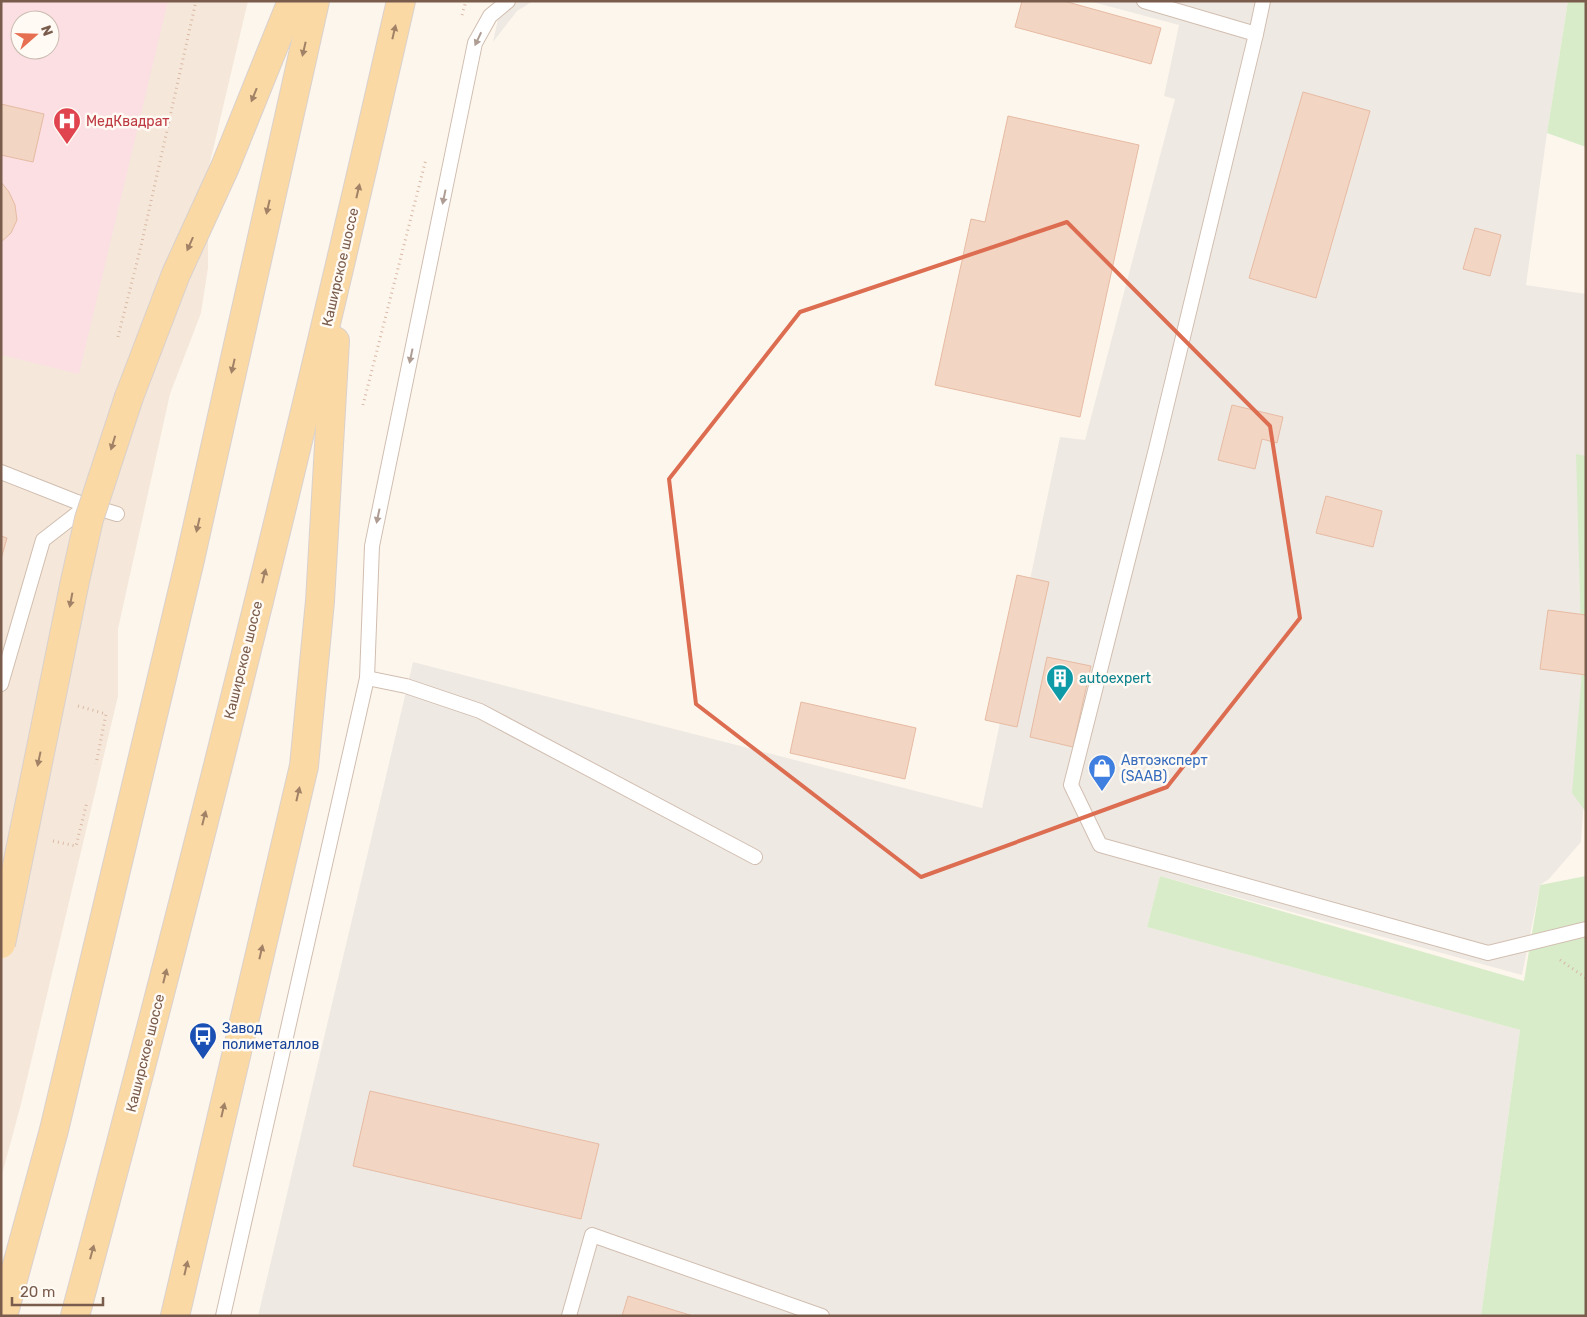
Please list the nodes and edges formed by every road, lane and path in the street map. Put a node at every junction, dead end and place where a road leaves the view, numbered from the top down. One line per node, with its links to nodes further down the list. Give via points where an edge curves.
1 (196, 1): 13 (path)
2 (292, 1): 26 (main road, one-way to 26, bridge, via 225,167 176,274 129,397 89,519)
3 (314, 1): 27 (main road, one-way to 27, via 178,612 54,1130)
4 (402, 1): 12 (main road, Каширское шоссе, one-way to 4)
5 (466, 1): 9 (path)
6 (508, 1): 18 (lane, one-way to 18, via 490,16 475,43 372,546)
7 (1144, 1): 10 (lane)
8 (1263, 1): 10 (lane)
9 (461, 20)
10 (1256, 34): 25 (lane, via 1071,785 1100,845 1488,953)
11 (427, 154): 14 (path)
12 (340, 272): 28 (main road, Каширское шоссе, one-way to 12, via 147,1047); 29 (main road, one-way to 12, via 304,766 320,601)
13 (117, 341)
14 (362, 412)
15 (1, 472): 16 (lane)
16 (87, 506): 17 (lane); 19 (lane, via 43,540)
17 (117, 514)
18 (367, 678): 24 (lane, via 406,686 480,711); 30 (lane)
19 (1, 684)
20 (75, 705): 21 (path, via 106,714)
21 (96, 764)
22 (87, 802): 23 (path, via 76,846)
23 (45, 839)
24 (755, 857)
25 (1586, 929)
26 (1, 944)
27 (3, 1316)
28 (75, 1316)
29 (175, 1316)
30 (224, 1316)
31 (569, 1316): 32 (lane, via 592,1236)
32 (822, 1316)

